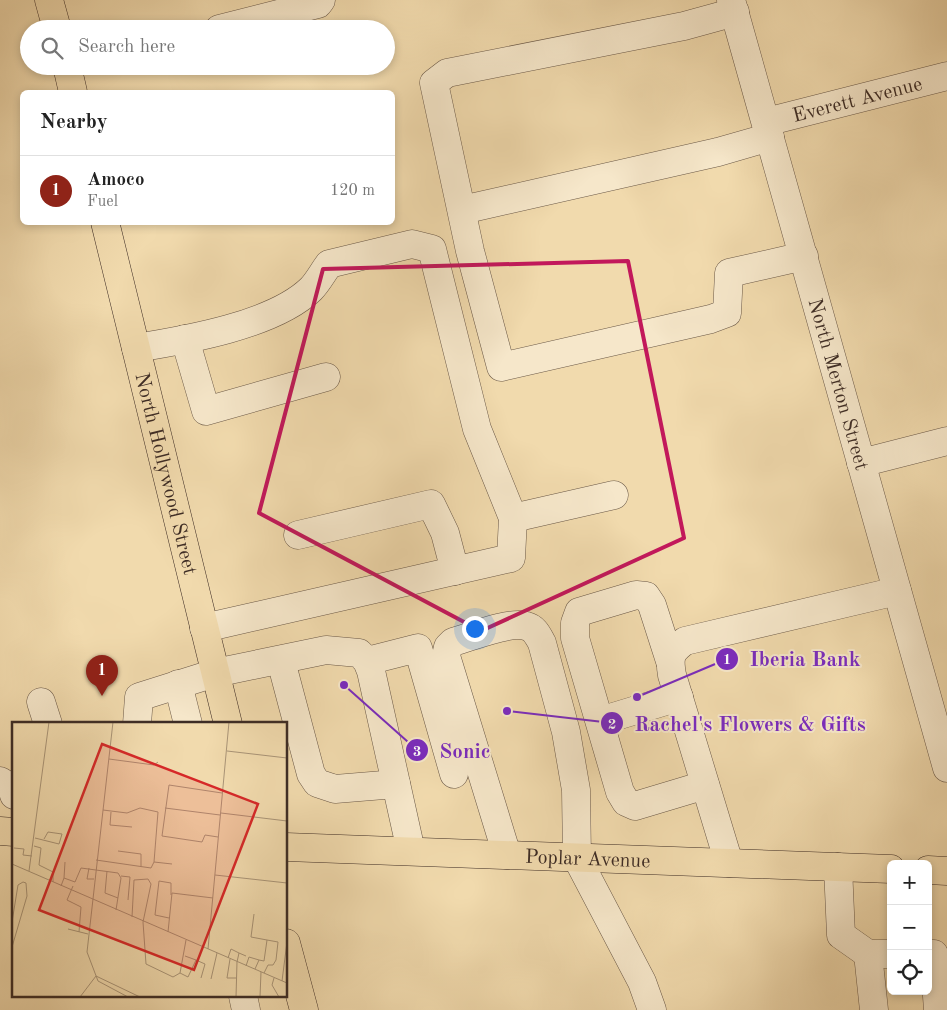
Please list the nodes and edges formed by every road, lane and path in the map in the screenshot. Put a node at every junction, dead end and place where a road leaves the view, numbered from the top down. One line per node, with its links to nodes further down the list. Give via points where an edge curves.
1 (49, 0): 4 (main road)
2 (321, 0): 5 (street, via 318,4)
3 (733, 6): 9 (street, North Merton Street); 10 (street, via 684,26 447,73 434,83)
4 (54, 20)
5 (255, 20)
6 (69, 75): 8 (main road)
7 (947, 76): 9 (street, Everett Avenue)
8 (73, 90)
9 (768, 130): 10 (street, Everett Avenue, via 718,152); 12 (street, North Merton Street)
10 (462, 210): 12 (street, via 501,366 711,319 727,313 729,273)
11 (106, 225): 14 (main road, North Hollywood Street)
12 (804, 256): 17 (street, North Merton Street)
13 (185, 339): 14 (street); 15 (street, via 206,411); 19 (street, via 272,315 311,289 329,264 412,244 432,249 477,429)
14 (136, 348): 23 (main road, North Hollywood Street)
15 (326, 377)
16 (947, 441): 17 (street)
17 (861, 463): 22 (street, North Merton Street)
18 (614, 495): 19 (street)
19 (513, 518): 21 (street, via 511,558)
20 (298, 536): 21 (street, via 431,504 445,533)
21 (454, 571): 23 (street)
22 (897, 592): 26 (street, via 685,641 674,649); 34 (street, North Merton Street)
23 (204, 628): 27 (main road, North Hollywood Street)
24 (280, 661): 25 (street, via 326,650 345,650 359,653); 27 (street); 37 (street, via 311,774 317,783 335,789)
25 (367, 661): 35 (street, via 418,648); 37 (street)
26 (670, 661): 29 (street); 30 (street, via 652,605 646,596 636,595 579,612 574,623 575,638)
27 (215, 673): 28 (street); 33 (main road, North Hollywood Street)
28 (178, 684): 31 (street, via 139,697); 32 (street)
29 (679, 697): 30 (street); 38 (street)
30 (600, 721): 38 (street, via 620,792 626,802 636,806)
31 (137, 722)
32 (188, 722)
33 (227, 722)
34 (947, 768)
35 (454, 774)
36 (0, 780): 39 (street)
37 (396, 784): 41 (street)
38 (705, 785): 44 (street)
39 (12, 788)
40 (288, 847): 41 (main road, Poplar Avenue)
41 (411, 852): 42 (main road, Poplar Avenue)
42 (507, 855): 43 (main road, Poplar Avenue); 43 (street, via 446,656 453,642 514,625 536,631 542,643 566,732 576,790)
43 (577, 858): 44 (main road, Poplar Avenue); 53 (street, via 642,982)
44 (729, 863): 45 (main road, Poplar Avenue)
45 (838, 867): 46 (main road, Poplar Avenue); 49 (street, via 841,935)
46 (887, 869)
47 (932, 870): 48 (main road)
48 (947, 871)
49 (879, 954): 54 (street)
50 (937, 954): 55 (street)
51 (288, 955): 52 (main road)
52 (304, 1010)
53 (652, 1010)
54 (874, 1010)
55 (938, 1010)

